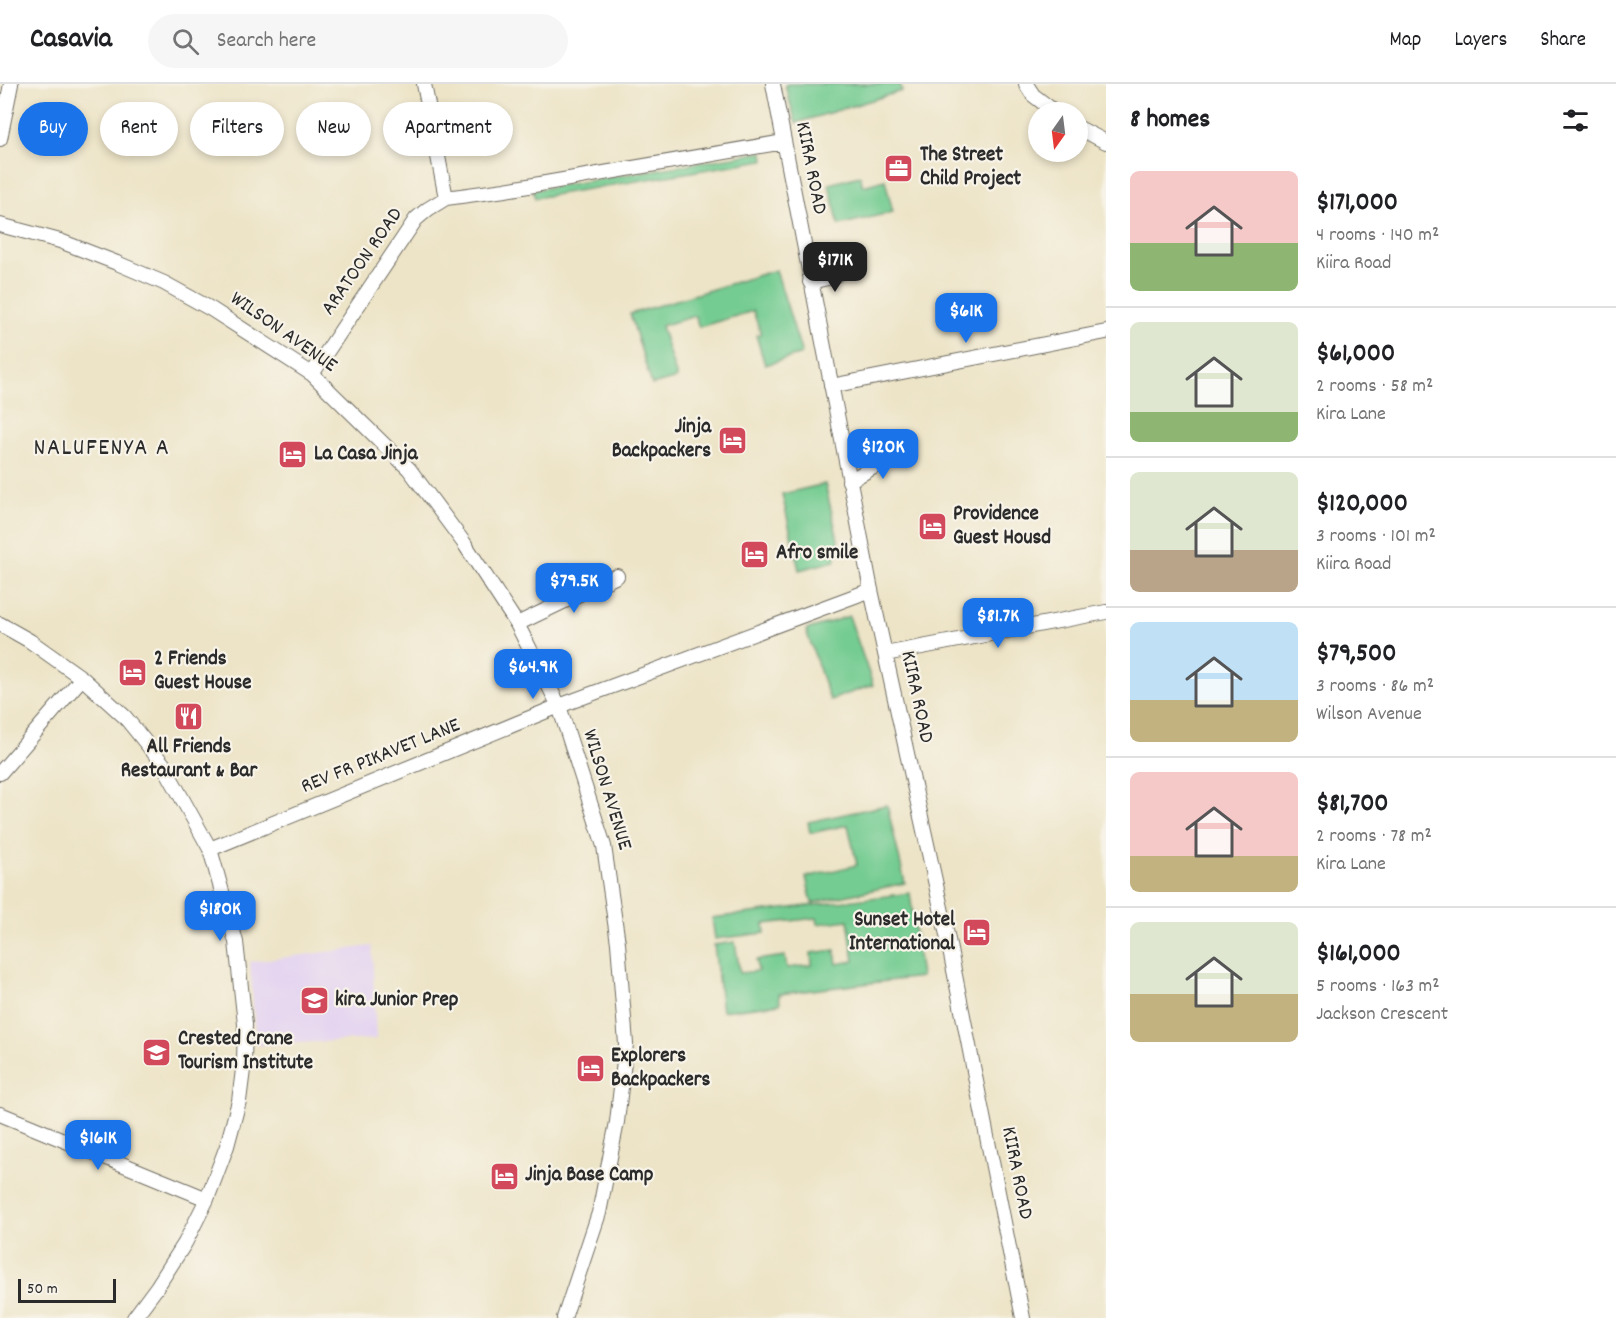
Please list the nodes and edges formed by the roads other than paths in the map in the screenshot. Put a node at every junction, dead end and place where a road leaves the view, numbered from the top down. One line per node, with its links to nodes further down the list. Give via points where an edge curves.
1 (11, 84): 7 (street)
2 (424, 84): 10 (street)
3 (773, 84): 8 (street, KIIRA ROAD)
4 (1026, 84): 5 (street)
5 (1041, 102)
6 (1088, 133): 9 (street)
7 (0, 139)
8 (784, 142): 10 (street, ARATOON ROAD); 13 (street, KIIRA ROAD)
9 (1106, 142)
10 (446, 198): 15 (street, ARATOON ROAD, via 416,219)
11 (0, 225): 15 (street, WILSON AVENUE, via 60,241 164,283)
12 (845, 269): 13 (street)
13 (810, 282): 16 (street, KIIRA ROAD)
14 (1106, 333): 16 (street)
15 (312, 374): 23 (street, WILSON AVENUE, via 409,470 464,543)
16 (831, 386): 18 (street, KIIRA ROAD)
17 (905, 454): 18 (street)
18 (849, 481): 20 (street, KIIRA ROAD)
19 (617, 576): 23 (street)
20 (871, 590): 24 (street, KIIRA ROAD); 26 (street, REV FR PIKAVET LANE)
21 (1106, 612): 24 (street)
22 (0, 624): 25 (street)
23 (517, 624): 26 (street, WILSON AVENUE)
24 (885, 654): 33 (street, KIIRA ROAD, via 947,935)
25 (82, 678): 27 (street); 28 (street, via 125,717 163,764)
26 (559, 706): 28 (street, REV FR PIKAVET LANE); 32 (street, WILSON AVENUE, via 604,846 618,943 626,1044 617,1122 599,1213)
27 (0, 772)
28 (210, 849): 30 (street, via 236,942 245,1024 239,1101)
29 (0, 1114): 30 (street)
30 (207, 1199): 31 (street, via 185,1243)
31 (134, 1318)
32 (564, 1318)
33 (1023, 1318)

